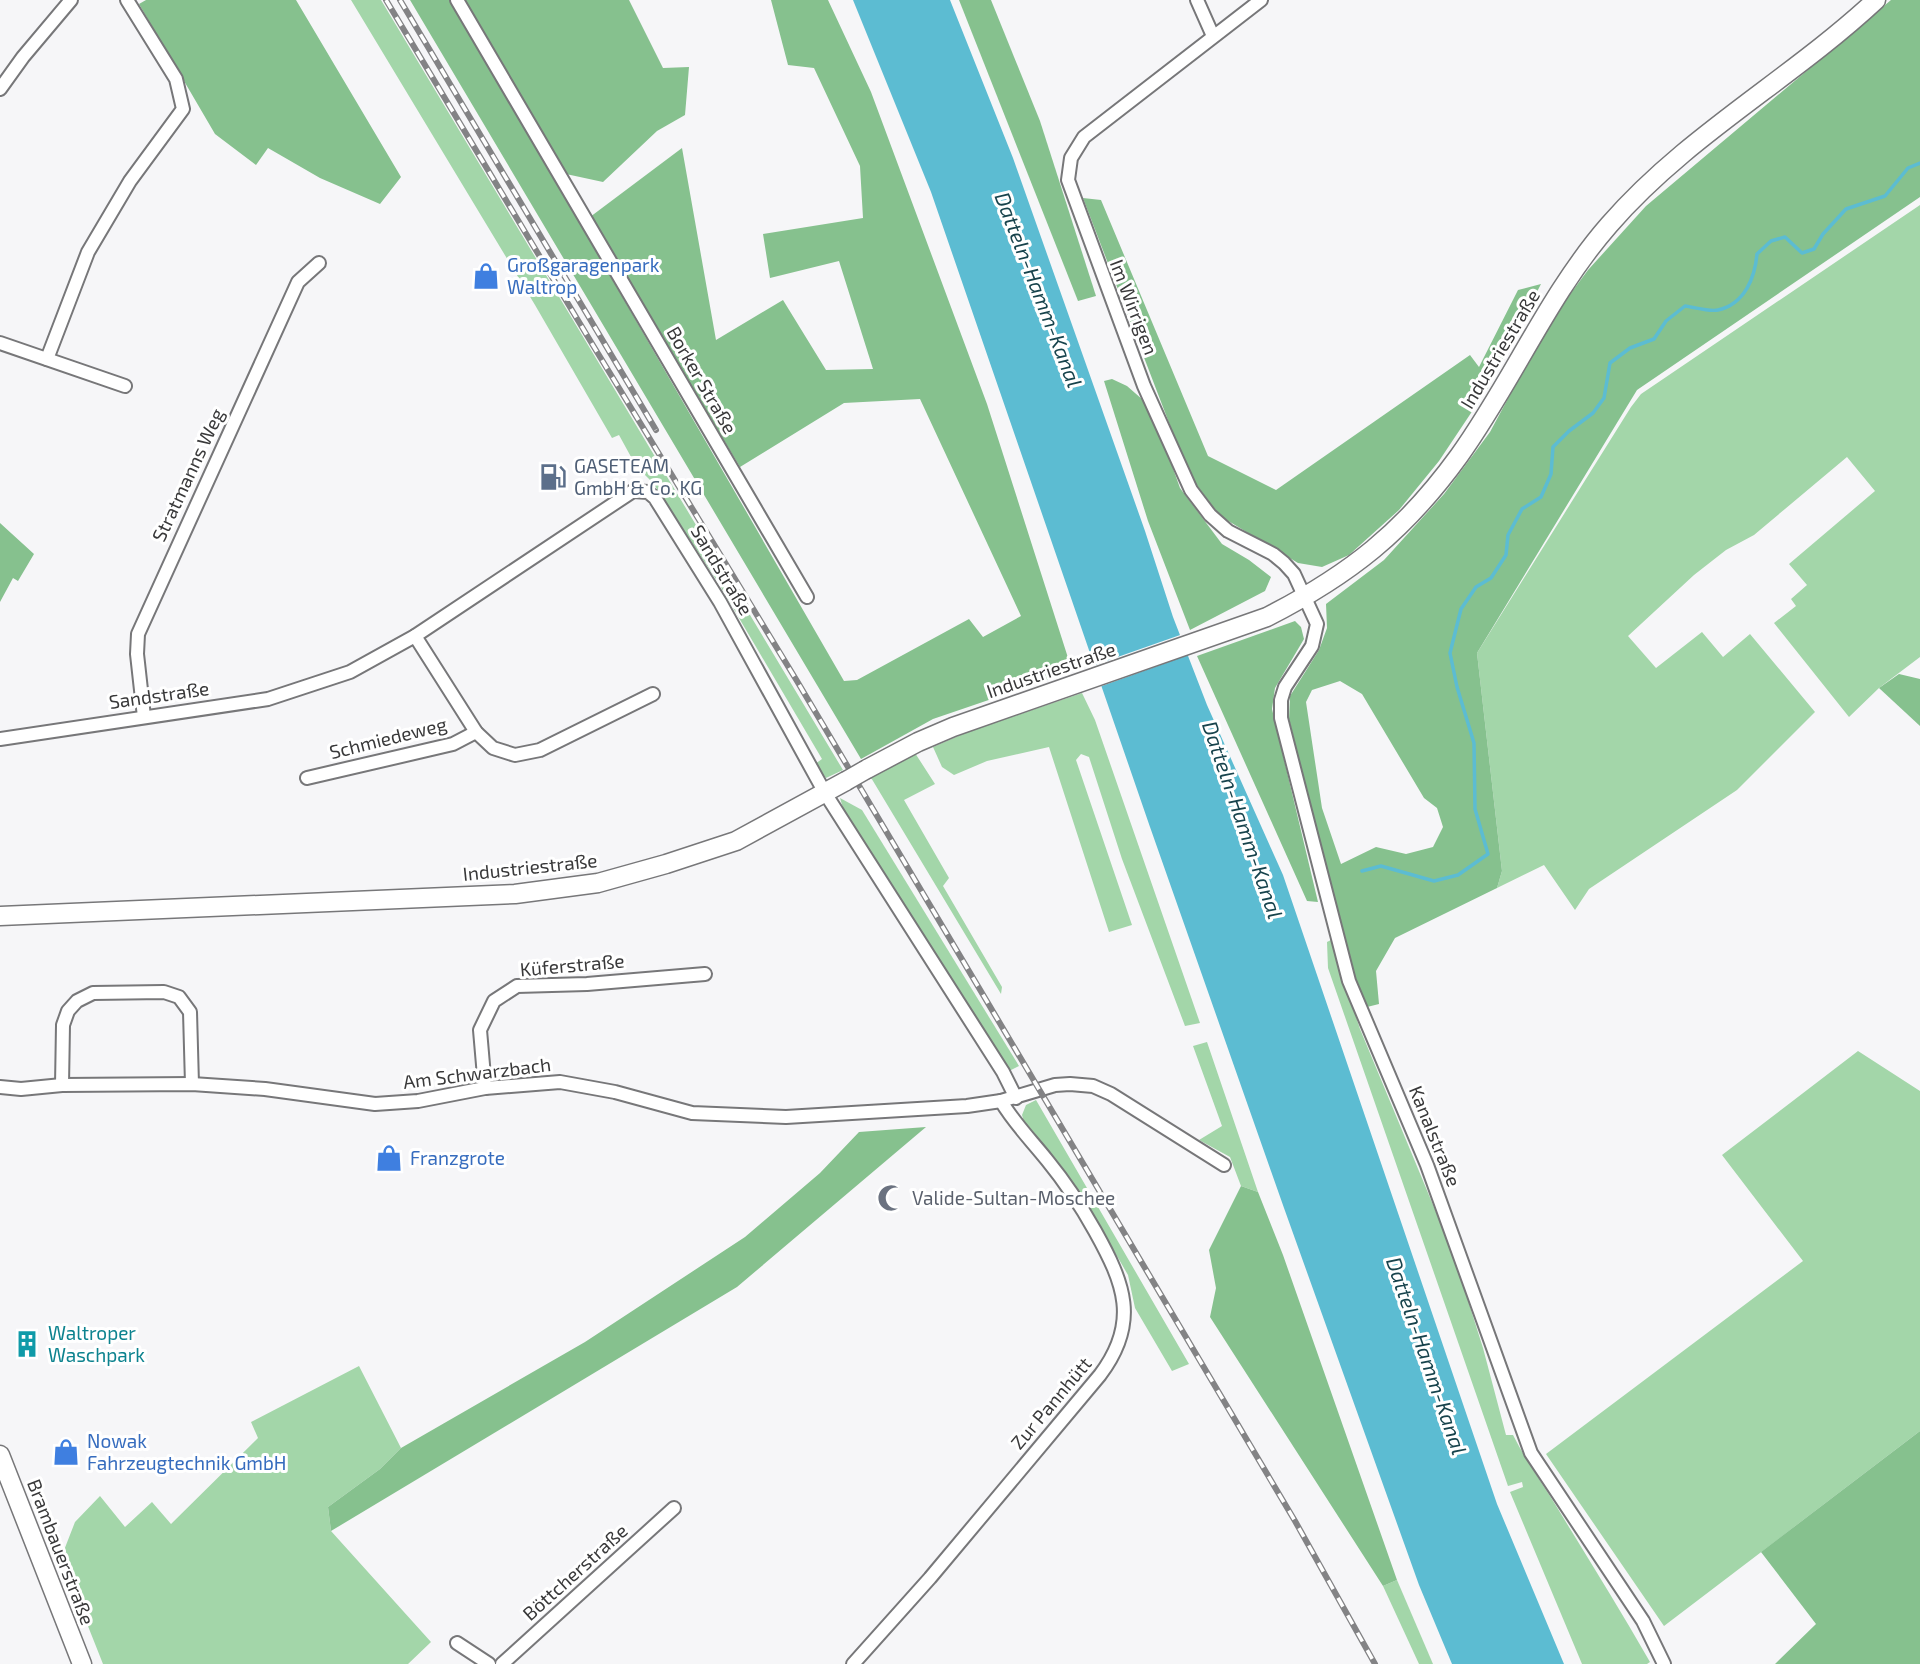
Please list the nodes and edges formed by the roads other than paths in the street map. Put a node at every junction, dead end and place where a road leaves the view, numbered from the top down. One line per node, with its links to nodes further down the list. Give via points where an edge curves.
1 (71, 0): 8 (street)
2 (127, 0): 11 (street, via 176,79 183,109 130,181 88,252)
3 (457, 0): 13 (street, Borker Straße)
4 (1197, 0): 7 (street)
5 (1261, 0): 7 (street, Im Wirrigen)
6 (1876, 0): 14 (main road, Industriestraße, via 1718,123 1641,190 1567,278 1475,431 1430,494 1373,551)
7 (1213, 36): 14 (street, Im Wirrigen, via 1084,137 1071,158 1068,180 1144,386 1191,489 1228,531 1284,563)
8 (0, 89)
9 (319, 263): 17 (street, Stratmanns Weg, via 298,282 138,634)
10 (0, 343): 11 (street)
11 (47, 359): 12 (street)
12 (125, 386)
13 (807, 597)
14 (1306, 597): 21 (main road, Industriestraße, bridge, via 1266,617 953,727); 38 (street, Kanalstraße, via 1317,624 1315,635 1306,658 1285,687 1281,718 1349,981 1427,1165 1531,1453 1643,1621)
15 (415, 636): 17 (street, Sandstraße, via 350,672 268,699); 18 (street, Schmiedeweg); 21 (street, Sandstraße, via 633,491 648,492 720,602)
16 (653, 694): 18 (street, Schmiedeweg, via 540,750 515,755 493,748)
17 (144, 717): 19 (street, Sandstraße)
18 (476, 732): 20 (street, Schmiedeweg, via 453,744)
19 (0, 739)
20 (307, 778)
21 (825, 793): 22 (main road, Industriestraße, via 736,841 598,883 515,894); 28 (street, Sandstraße)
22 (0, 916)
23 (705, 974): 27 (street, Küferstraße, via 517,986 494,1001 480,1030)
24 (192, 1084): 25 (street, Am Schwarzbach); 25 (street, via 190,1012 179,997 164,992 93,993 77,1001 63,1025); 27 (street, Am Schwarzbach, via 375,1104)
25 (62, 1085): 26 (street, Am Schwarzbach)
26 (0, 1087)
27 (485, 1088): 29 (street, Am Schwarzbach, via 560,1082 692,1113 786,1117)
28 (1016, 1098): 29 (street, Am Schwarzbach); 30 (street, Am Schwarzbach, via 1055,1085 1093,1086)
29 (1001, 1101): 37 (street, Zur Pannhütt, via 1079,1204 1112,1263 1121,1285 1123,1328 1100,1375)
30 (1224, 1166)
31 (0, 1455): 34 (main road, Brambauerstraße)
32 (674, 1508): 36 (street, Böttcherstraße)
33 (457, 1643): 35 (street)
34 (82, 1664)
35 (489, 1664)
36 (502, 1664)
37 (853, 1664)
38 (1664, 1664)

